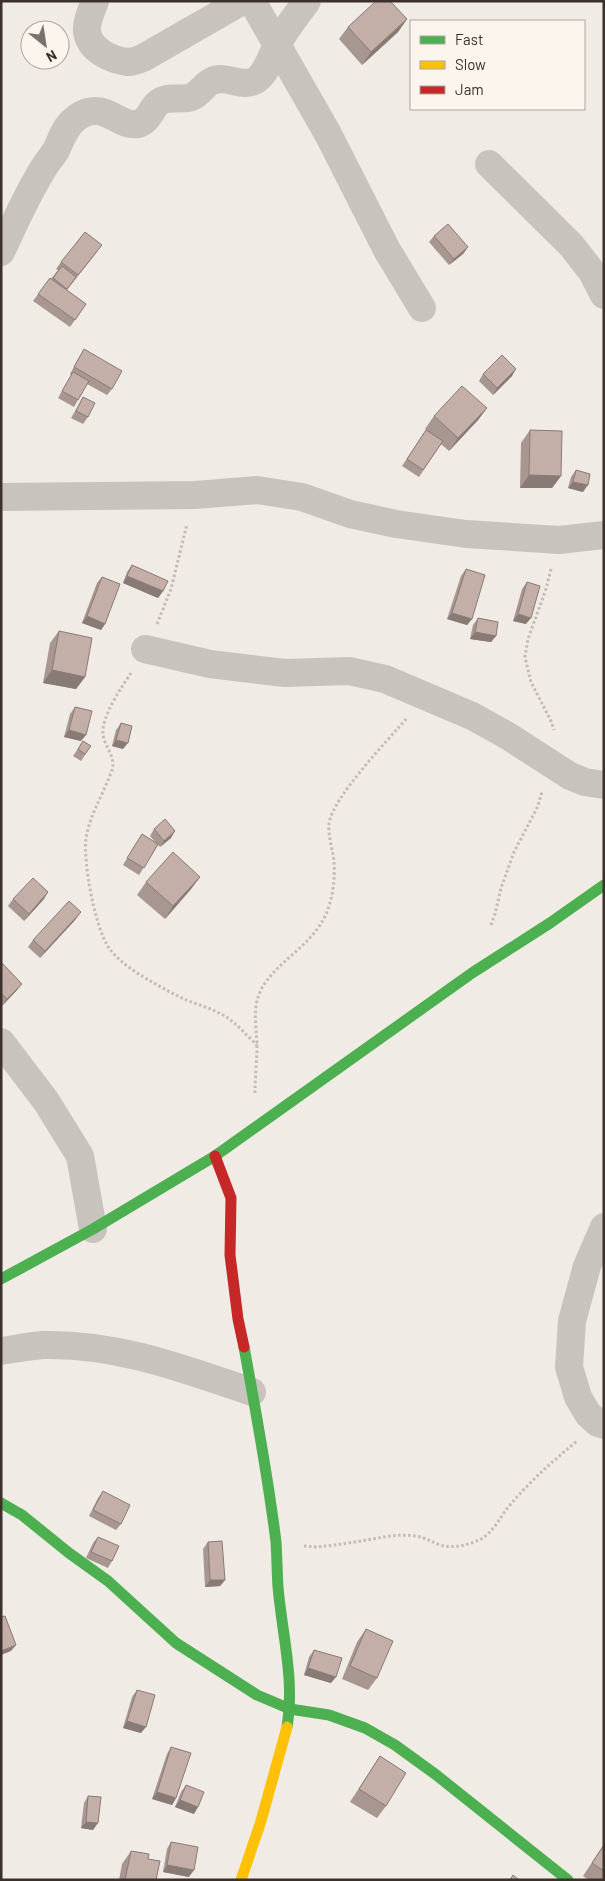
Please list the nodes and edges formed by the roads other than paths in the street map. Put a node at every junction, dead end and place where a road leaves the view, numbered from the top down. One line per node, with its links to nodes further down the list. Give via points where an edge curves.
1 (95, 1): 2 (street, via 87,32 93,43 99,52 130,62 143,58)
2 (242, 1)
3 (252, 1): 5 (street)
4 (307, 1): 5 (street)
5 (277, 44): 7 (street, via 262,76 254,82 212,81 194,96 162,100 146,120 137,124 123,122 96,110 74,120 40,174); 9 (street, via 328,134 387,250)
6 (490, 164): 8 (street, via 571,245 592,272)
7 (1, 252)
8 (604, 295)
9 (422, 308)
10 (1, 497): 11 (street, via 195,495 257,490 302,498 350,514 396,524 466,534 559,540)
11 (604, 535)
12 (145, 649): 13 (street, via 210,664 286,672 349,671 385,679 472,716 570,776)
13 (604, 785)
14 (604, 885): 16 (main road, via 472,973)
15 (1, 1042): 18 (street, via 46,1101 80,1156)
16 (215, 1156): 18 (main road); 21 (main road, via 231,1198 230,1256)
17 (604, 1227): 22 (street, via 587,1266 572,1321 568,1367 578,1397 588,1414)
18 (93, 1230): 19 (main road)
19 (1, 1278)
20 (1, 1351): 21 (street, via 43,1346 91,1347 158,1360)
21 (252, 1392): 24 (main road, via 276,1544)
22 (601, 1424)
23 (1, 1503): 24 (main road, via 22,1515 108,1581 176,1643 256,1696)
24 (290, 1709): 25 (main road, via 285,1739); 26 (main road, via 329,1715 364,1728 395,1745)
25 (241, 1880)
26 (568, 1880)

